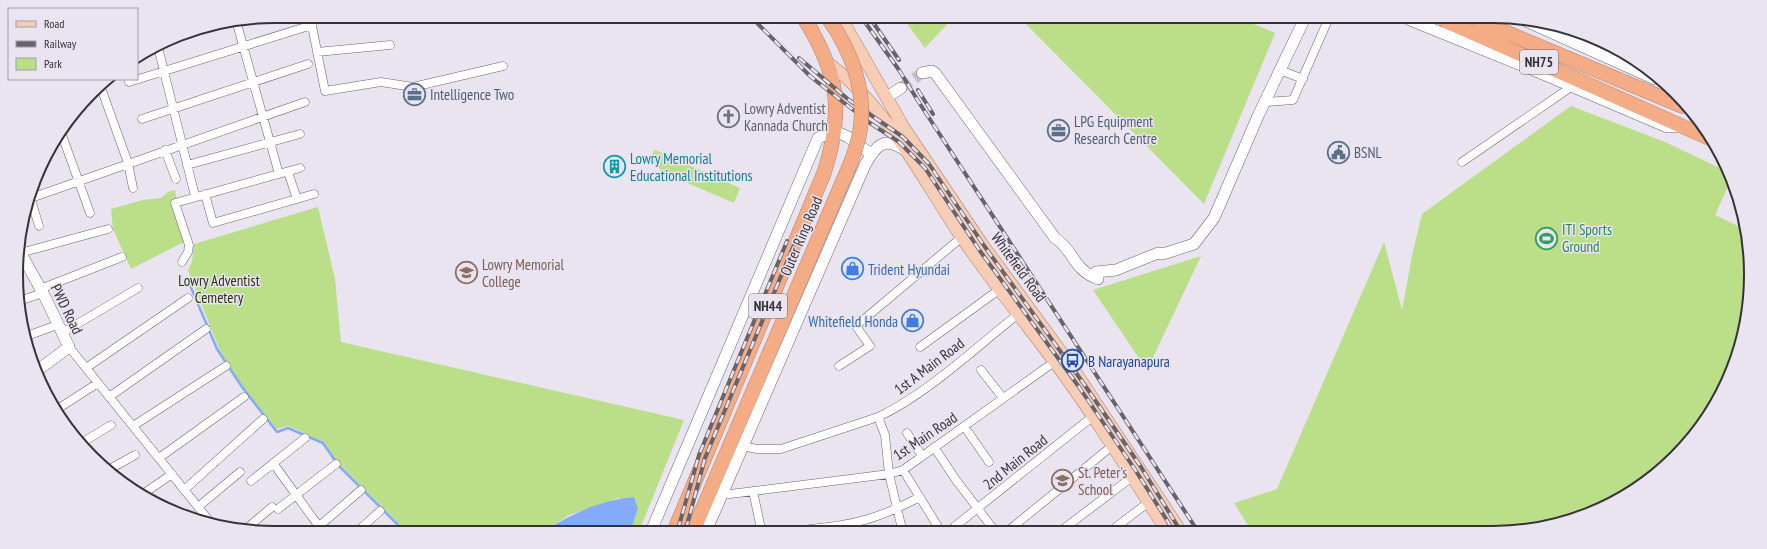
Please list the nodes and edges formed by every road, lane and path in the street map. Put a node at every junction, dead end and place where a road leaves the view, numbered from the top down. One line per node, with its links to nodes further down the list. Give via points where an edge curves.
1 (303, 23): 14 (street)
2 (312, 23): 16 (street)
3 (807, 23): 18 (highway, Outer Ring Road / NH44)
4 (831, 23): 138 (highway, Outer Ring Road / NH44, bridge, via 848,50 856,75 861,108 859,136 851,162)
5 (844, 23): 31 (main road, Whitefield Road)
6 (1303, 23): 20 (street)
7 (1327, 23): 23 (street)
8 (1417, 23): 28 (street)
9 (1451, 23): 38 (highway, NH75)
10 (1485, 23): 32 (highway, NH75)
11 (237, 26): 14 (street)
12 (1541, 28): 22 (street)
13 (390, 45): 16 (street)
14 (243, 46): 21 (street); 26 (street)
15 (159, 51): 21 (street)
16 (317, 52): 19 (street, via 325,91 381,82 413,87)
17 (308, 64): 26 (street)
18 (829, 64): 39 (highway, Outer Ring Road / NH44, via 837,106); 46 (main road, Whitefield Road, via 866,98)
19 (503, 66)
20 (1280, 70): 23 (street); 34 (street)
21 (164, 72): 25 (street); 35 (street)
22 (1646, 75)
23 (1302, 79): 34 (street, via 1294,100)
24 (137, 80): 27 (street)
25 (138, 80)
26 (253, 81): 35 (street); 36 (street)
27 (130, 82)
28 (1571, 87): 38 (street, via 1666,127); 48 (street)
29 (901, 88): 31 (street)
30 (102, 92): 49 (street)
31 (887, 97): 115 (main road, Whitefield Road, via 904,128 982,244 1070,364)
32 (1674, 101)
33 (305, 102): 36 (street)
34 (1265, 102): 67 (street, via 1214,218 1194,244 1163,254 1158,253 1116,270 1096,272 1092,276 1082,271)
35 (173, 108): 37 (street); 44 (street)
36 (263, 116): 43 (street); 44 (street)
37 (142, 119)
38 (1683, 126): 41 (highway, NH75)
39 (835, 131): 47 (street); 136 (street, via 818,138); 137 (highway, Outer Ring Road / NH44, via 824,173)
40 (300, 134): 43 (street)
41 (1702, 135)
42 (63, 138): 55 (street)
43 (270, 142): 50 (street); 53 (street)
44 (182, 144): 45 (street); 50 (street)
45 (165, 150): 49 (street); 54 (street)
46 (907, 152): 47 (street, via 891,142 879,146); 66 (main road, Whitefield Road)
47 (871, 154): 103 (street)
48 (1462, 162)
49 (128, 163): 55 (street); 56 (street)
50 (187, 166): 59 (street)
51 (300, 168): 52 (street)
52 (288, 172): 53 (street); 61 (street)
53 (279, 174): 57 (street)
54 (176, 179)
55 (79, 181): 60 (street); 63 (street)
56 (134, 188)
57 (205, 194): 59 (street); 61 (street, via 214,223)
58 (314, 194): 61 (street)
59 (195, 196): 71 (street, via 175,203 189,245)
60 (35, 197)
61 (297, 199)
62 (33, 205): 64 (street)
63 (90, 213)
64 (40, 226)
65 (108, 229): 68 (street)
66 (962, 237): 73 (main road, Whitefield Road); 85 (street, via 856,326 870,346)
67 (1061, 242): 67 (street, via 1055,238 935,73 932,71 924,74 922,71 932,67 935,69 1060,235)
68 (24, 255)
69 (122, 257): 74 (street)
70 (24, 261): 74 (street, PWD Road)
71 (182, 262)
72 (138, 288): 78 (street)
73 (1000, 289): 77 (main road, Whitefield Road); 82 (street)
74 (42, 291): 76 (street); 78 (street, PWD Road)
75 (188, 298): 87 (street)
76 (24, 299)
77 (1017, 315): 83 (main road, Whitefield Road); 94 (street, 1st A Main Road, via 912,399)
78 (59, 329): 80 (street); 81 (street, PWD Road)
79 (206, 330): 90 (street)
80 (31, 335)
81 (69, 347): 86 (street, PWD Road); 87 (street)
82 (920, 347)
83 (1054, 362): 92 (street, 1st Main Road); 95 (main road, Whitefield Road)
84 (226, 366): 98 (street)
85 (839, 366)
86 (41, 368)
87 (86, 368): 89 (street)
88 (981, 370): 92 (street)
89 (98, 383): 90 (street); 93 (street)
90 (110, 397): 98 (street)
91 (244, 397): 108 (street)
92 (1003, 398): 99 (street, 1st Main Road)
93 (61, 407)
94 (878, 417): 103 (street, 1st A Main Road, via 781,449); 117 (street, via 886,435)
95 (1092, 417): 104 (main road, Whitefield Road); 129 (street, 2nd Main Road)
96 (263, 420): 119 (street)
97 (111, 425): 102 (street)
98 (133, 426): 108 (street)
99 (964, 426): 105 (street, 1st Main Road); 109 (street)
100 (907, 433): 107 (street)
101 (304, 438): 110 (street)
102 (85, 440)
103 (742, 446): 123 (street)
104 (1112, 446): 115 (main road, Whitefield Road); 146 (street)
105 (934, 447): 107 (street, 1st Main Road); 129 (street)
106 (135, 455): 112 (street)
107 (922, 456): 113 (street, 1st Main Road)
108 (159, 458): 116 (street)
109 (989, 462)
110 (273, 463): 118 (street); 124 (street)
111 (336, 464): 124 (street)
112 (113, 467)
113 (903, 470): 117 (street, 1st Main Road); 125 (street)
114 (240, 472): 127 (street)
115 (1137, 473): 126 (main road, Whitefield Road); 147 (street); 150 (main road, Whitefield Road)
116 (172, 474): 119 (street); 121 (street)
117 (889, 474): 122 (street, 1st Main Road); 128 (street)
118 (251, 481)
119 (184, 490): 127 (street)
120 (361, 490): 134 (street)
121 (147, 491)
122 (753, 491): 123 (street, 1st Main Road); 140 (street)
123 (721, 493): 139 (street)
124 (297, 494): 132 (street); 133 (street)
125 (920, 497): 128 (street); 143 (street)
126 (1149, 502): 148 (street); 149 (main road, Whitefield Road)
127 (198, 507): 131 (street)
128 (898, 509): 141 (street, via 862,522); 142 (street)
129 (978, 510): 144 (street, 2nd Main Road); 145 (street)
130 (380, 511): 135 (street)
131 (201, 515)
132 (252, 525)
133 (318, 526)
134 (321, 526)
135 (363, 526)
136 (653, 526)
137 (676, 526)
138 (695, 526)
139 (708, 526)
140 (760, 526)
141 (832, 526)
142 (901, 526)
143 (938, 526)
144 (955, 526)
145 (991, 526)
146 (1014, 526)
147 (1067, 526)
148 (1117, 526)
149 (1162, 526)
150 (1177, 526)

